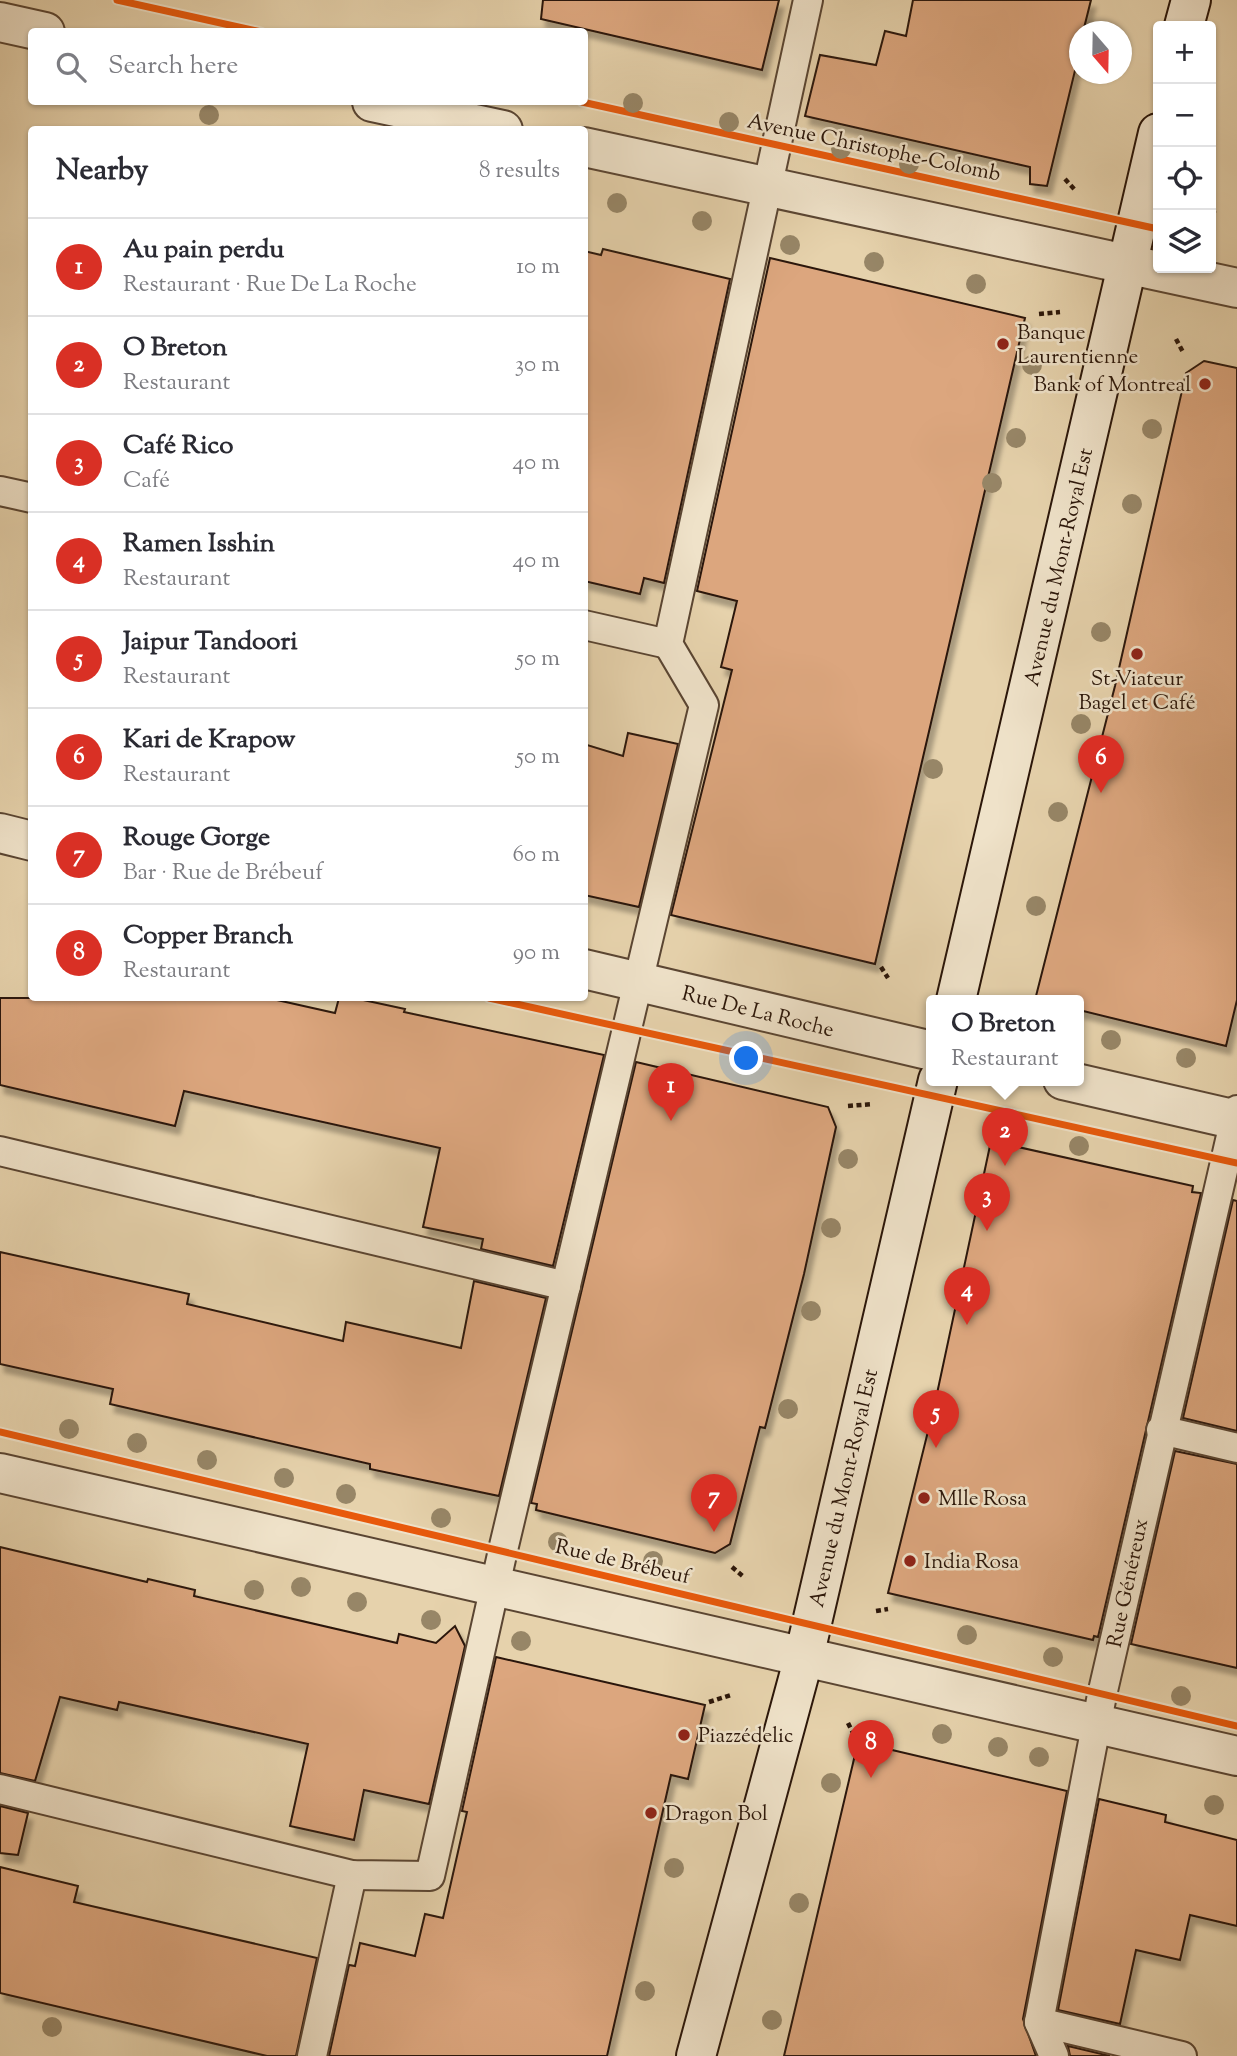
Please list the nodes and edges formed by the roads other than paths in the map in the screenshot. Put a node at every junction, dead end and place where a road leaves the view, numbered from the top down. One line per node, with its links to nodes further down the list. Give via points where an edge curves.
1 (808, 0): 10 (lane)
2 (1191, 0): 3 (street)
3 (1185, 21)
4 (0, 22): 5 (street)
5 (28, 28)
6 (386, 105): 7 (street)
7 (484, 126)
8 (1155, 147): 11 (street, Avenue du Mont-Royal Est)
9 (588, 148): 10 (street)
10 (766, 186): 11 (street); 16 (lane)
11 (1129, 264): 12 (street); 21 (street, Avenue du Mont-Royal Est)
12 (1237, 288)
13 (0, 491): 14 (lane)
14 (28, 497)
15 (588, 626): 16 (lane)
16 (668, 644): 20 (lane, via 704,705)
17 (0, 833): 18 (street)
18 (28, 840)
19 (588, 970): 20 (street, Rue De La Roche)
20 (637, 981): 22 (street, Rue De La Roche); 27 (lane)
21 (957, 995)
22 (926, 1050)
23 (1084, 1084): 25 (street)
24 (937, 1086): 32 (street, Avenue du Mont-Royal Est)
25 (1236, 1117): 28 (lane, Rue Généreux)
26 (0, 1151): 27 (lane)
27 (566, 1286): 31 (lane)
28 (1161, 1430): 29 (lane); 33 (lane, Rue Généreux)
29 (1237, 1448)
30 (0, 1473): 31 (street)
31 (495, 1589): 32 (street); 36 (lane, via 430,1875)
32 (804, 1657): 33 (street); 39 (street, Avenue du Mont-Royal Est)
33 (1097, 1723): 34 (street); 37 (lane, Rue Généreux)
34 (1237, 1756)
35 (0, 1789): 36 (lane)
36 (352, 1875): 38 (lane)
37 (1039, 2022): 40 (lane); 41 (lane)
38 (312, 2056)
39 (696, 2056)
40 (1054, 2056)
41 (1182, 2056)

